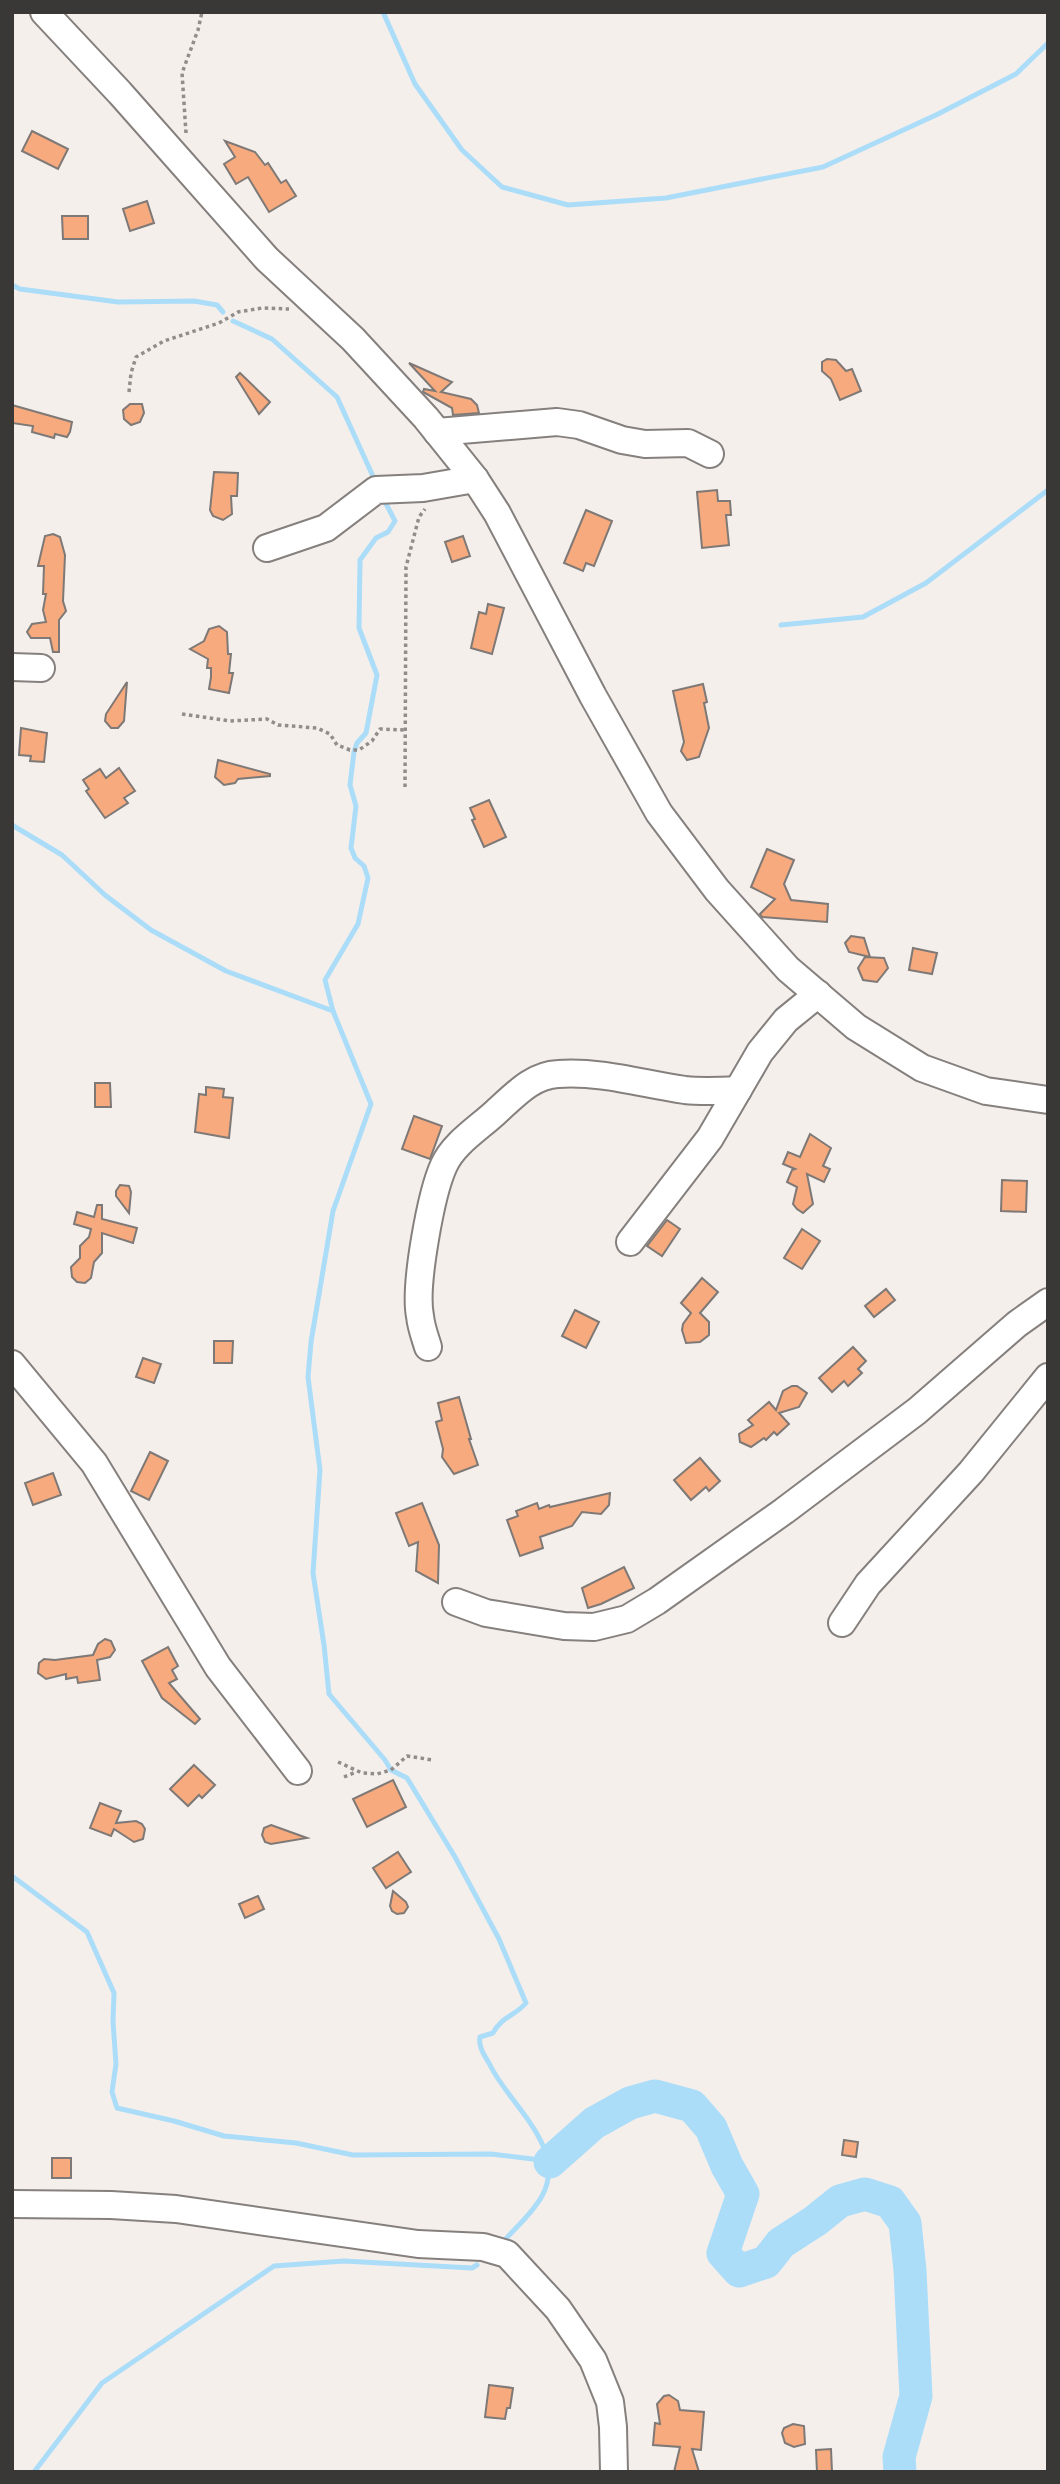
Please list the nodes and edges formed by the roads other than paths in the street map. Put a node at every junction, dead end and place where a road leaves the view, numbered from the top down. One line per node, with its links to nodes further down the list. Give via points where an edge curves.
1 (44, 12): 2 (street, via 267,259 353,339)
2 (437, 432): 3 (street, via 557,422 645,444 688,443); 4 (street)
3 (710, 454)
4 (475, 479): 5 (street, via 376,490 326,528); 8 (street, via 659,813 717,890 788,969)
5 (267, 548)
6 (12, 667): 7 (street)
7 (41, 668)
8 (818, 994): 9 (street, via 786,1020); 10 (street, via 856,1027 922,1068 986,1091)
9 (738, 1090): 11 (street, via 710,1138); 13 (street, via 684,1090 578,1074 539,1078 521,1090 444,1163 420,1275 419,1314)
10 (1048, 1100)
11 (631, 1242)
12 (1048, 1302): 16 (street, via 917,1411 784,1511 627,1619 594,1627 564,1626 486,1613)
13 (428, 1347)
14 (12, 1364): 18 (street, via 94,1463 218,1667)
15 (1048, 1377): 17 (street, via 971,1472 867,1584)
16 (456, 1602)
17 (842, 1623)
18 (298, 1771)
19 (12, 2204): 20 (street, via 176,2210 418,2244 483,2247 507,2254 558,2309 593,2360 610,2402)
20 (614, 2472)

